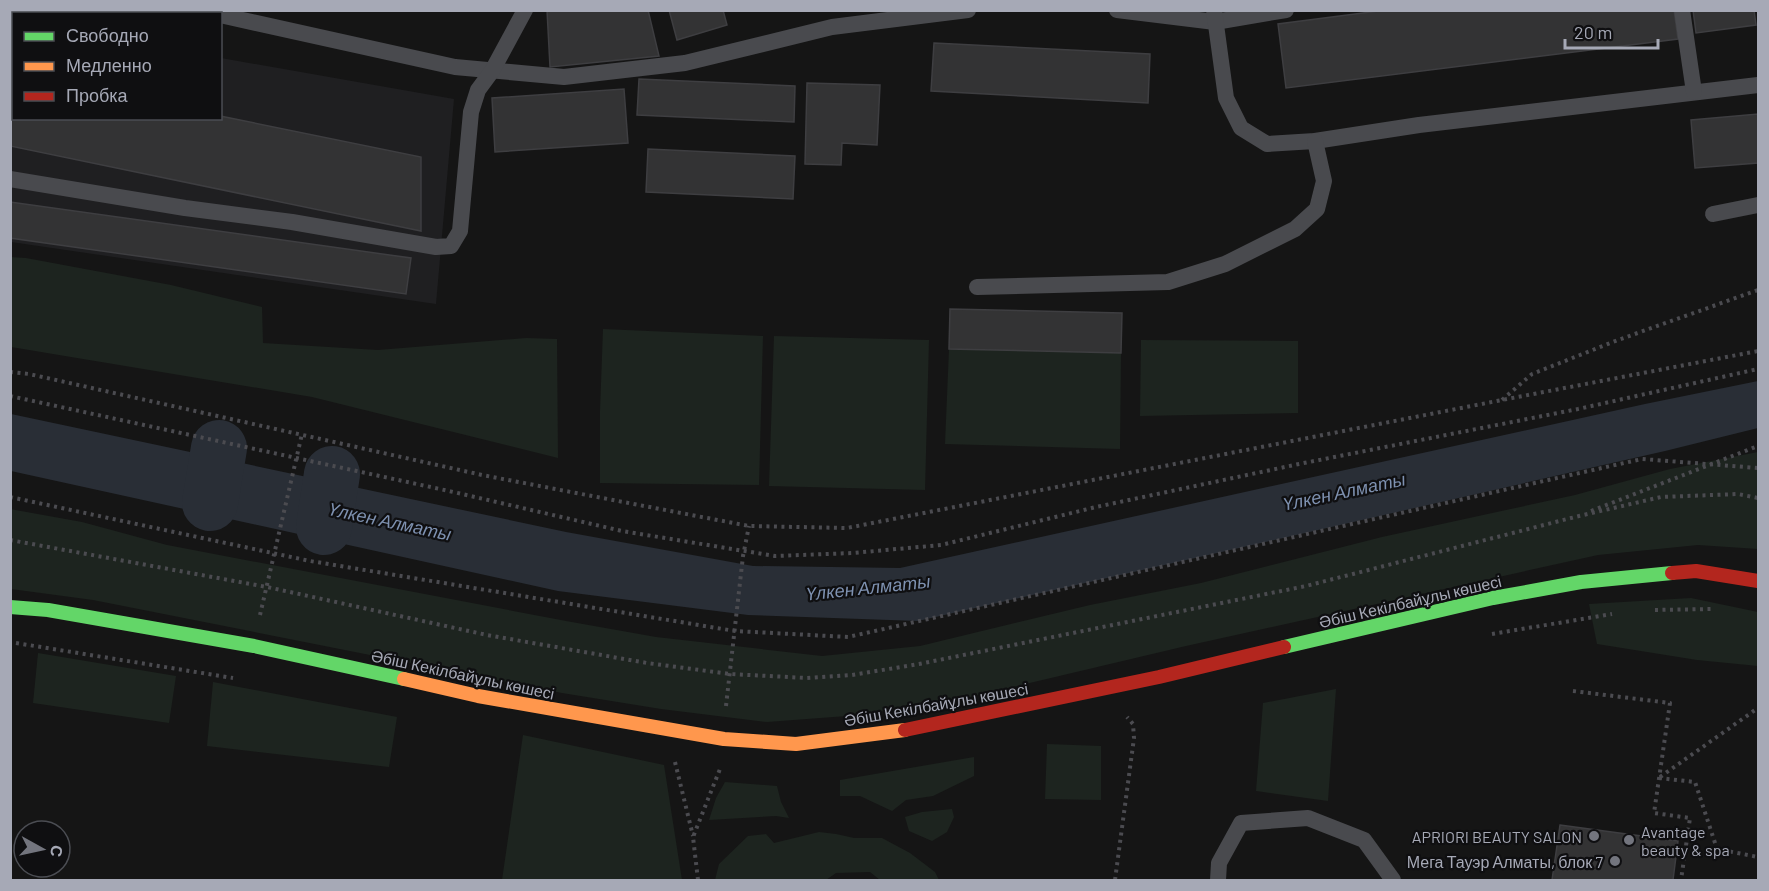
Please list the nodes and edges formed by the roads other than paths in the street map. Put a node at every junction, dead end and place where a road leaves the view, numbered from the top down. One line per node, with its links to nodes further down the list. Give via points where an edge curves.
1 (525, 10): 9 (lane)
2 (968, 10): 8 (lane)
3 (1118, 10): 7 (lane)
4 (1286, 10): 7 (lane)
5 (1682, 10): 11 (lane)
6 (222, 15): 9 (lane, via 455,67)
7 (1214, 16): 12 (lane, via 1226,98 1241,128 1267,144)
8 (831, 19): 9 (lane, via 685,63 564,77)
9 (492, 70): 13 (lane, via 478,90 471,112 460,231 451,246 436,248)
10 (1758, 85): 11 (lane)
11 (1694, 92): 12 (lane)
12 (1315, 141): 16 (lane, via 1324,181 1317,209 1295,229 1225,264 1168,282)
13 (10, 179)
14 (1758, 205): 15 (lane)
15 (1713, 214)
16 (977, 287)
17 (1758, 580): 18 (street, Әбіш Кекілбайұлы көшесі, via 1696,571 1581,582 1437,610 1159,677 890,733 796,744 724,739 478,696 254,646 48,610)
18 (10, 607)
19 (1218, 880): 20 (lane, via 1219,863 1241,823 1308,818 1364,840)
20 (1393, 880)

